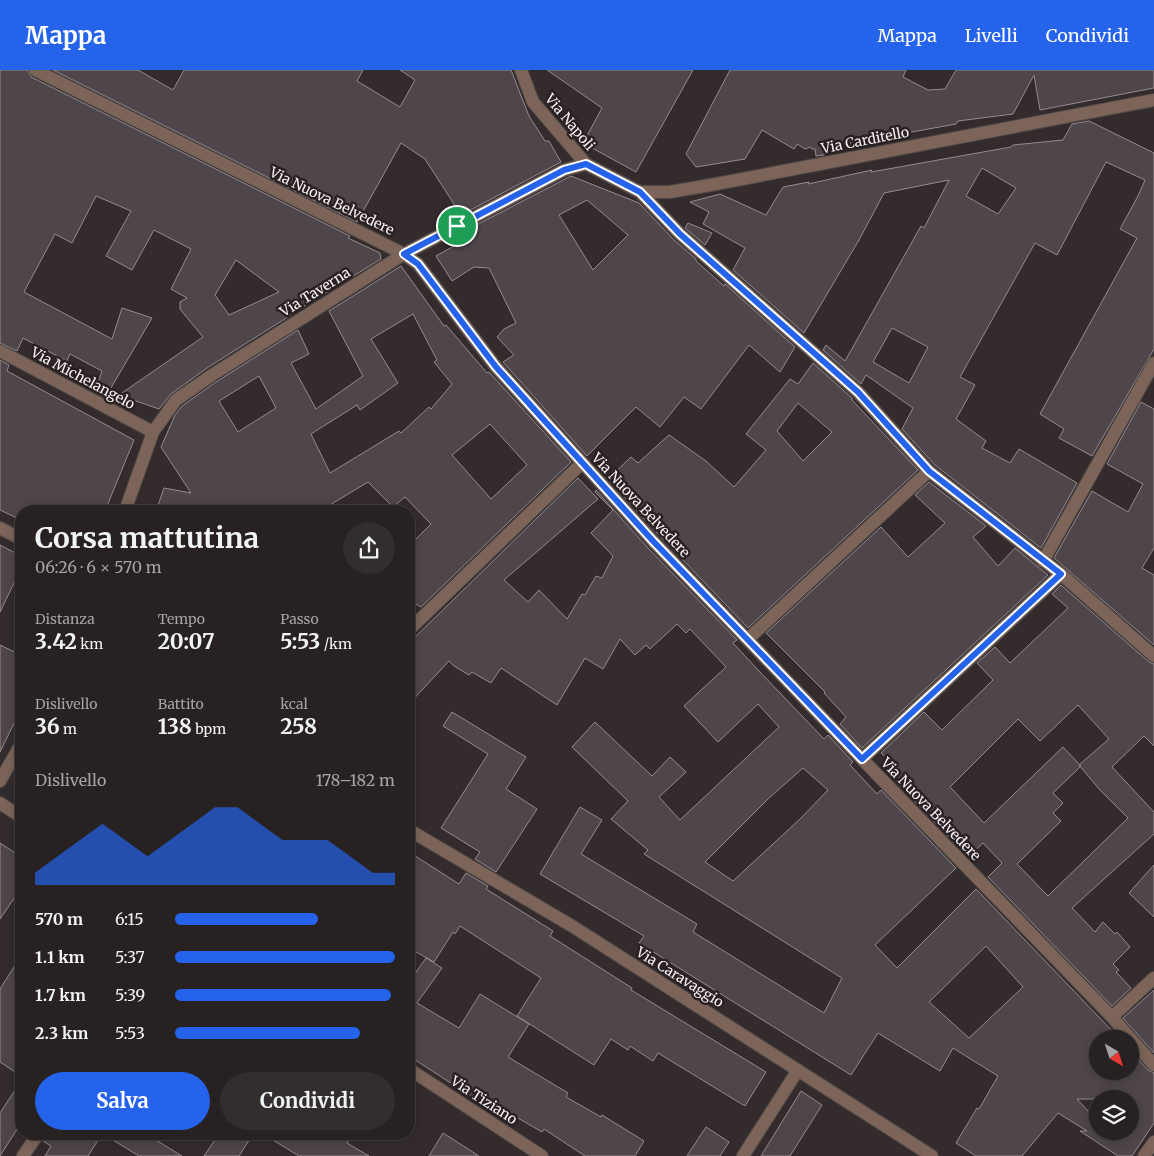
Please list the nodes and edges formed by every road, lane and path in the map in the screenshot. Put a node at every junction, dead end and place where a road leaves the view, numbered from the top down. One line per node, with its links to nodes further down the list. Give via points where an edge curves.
1 (35, 70): 6 (street, Via Nuova Belvedere)
2 (521, 70): 4 (street, Via Napoli, via 532,102)
3 (1154, 100): 5 (street, Via Carditello, via 716,184 670,192)
4 (586, 164): 5 (street, Via Carditello); 6 (street, Via Taverna, via 564,170)
5 (640, 192): 11 (street, via 680,234 858,392)
6 (404, 254): 9 (street, Via Taverna, via 176,400); 10 (street, Via Nuova Belvedere, via 418,264 496,367)
7 (0, 351): 9 (street, Via Michelangelo)
8 (1154, 363): 15 (street)
9 (152, 432): 12 (street, Via Taverna)
10 (582, 463): 17 (street); 18 (street, Via Nuova Belvedere)
11 (929, 471): 15 (street); 18 (street)
12 (127, 505)
13 (0, 528): 14 (street)
14 (15, 536)
15 (1043, 561): 16 (street)
16 (1061, 574): 19 (street); 21 (street)
17 (415, 624)
18 (748, 639): 21 (street, Via Nuova Belvedere)
19 (1154, 656)
20 (15, 755): 22 (street)
21 (862, 759): 27 (street, Via Nuova Belvedere)
22 (0, 782)
23 (0, 803): 24 (street)
24 (15, 813)
25 (415, 834): 29 (street, Via Caravaggio, via 572,926)
26 (1154, 978): 27 (street)
27 (1112, 1017): 28 (street, Via Nuova Belvedere)
28 (1154, 1065)
29 (798, 1070): 35 (street); 36 (street, Via Caravaggio)
30 (415, 1073): 34 (street, Via Tiziano)
31 (34, 1140): 33 (street)
32 (1154, 1142): 37 (street)
33 (23, 1156)
34 (540, 1156)
35 (743, 1156)
36 (932, 1156)
37 (1144, 1156)

